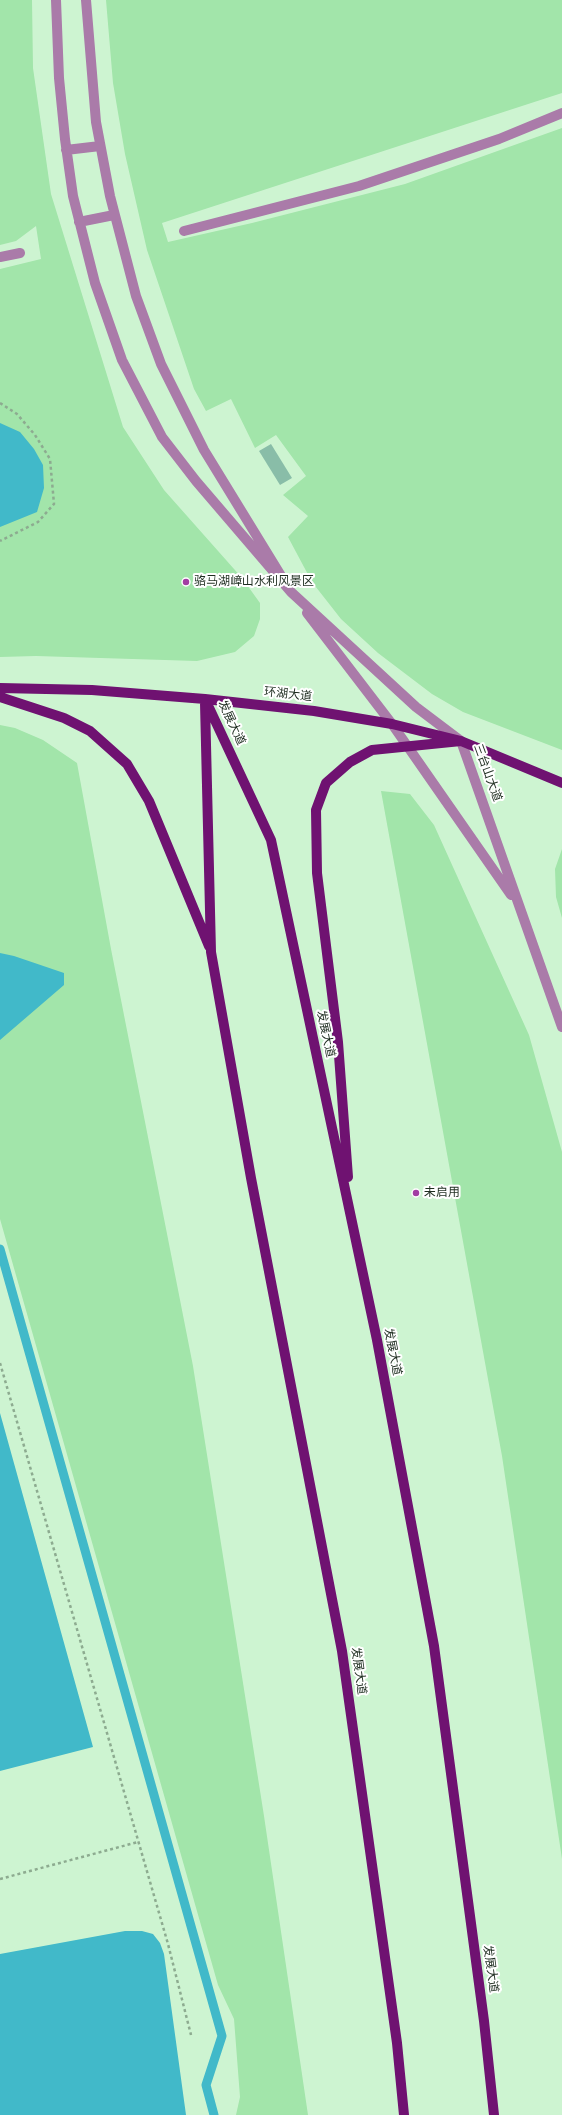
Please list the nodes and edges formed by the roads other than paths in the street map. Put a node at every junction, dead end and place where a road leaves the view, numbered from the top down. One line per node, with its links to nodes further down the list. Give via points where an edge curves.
1 (56, 0): 5 (street, via 59,78)
2 (86, 0): 4 (street)
3 (562, 113): 8 (street, via 499,139 359,186)
4 (100, 146): 5 (street); 6 (street)
5 (66, 150): 7 (street)
6 (114, 215): 7 (street); 11 (street, via 136,296 161,364 204,450)
7 (79, 222): 11 (street, via 95,283 122,360 162,437 196,481)
8 (184, 231)
9 (20, 253): 10 (street)
10 (0, 257)
11 (291, 592): 15 (street); 16 (street, 三台山大道, via 416,707)
12 (0, 688): 14 (main road, 环湖大道, via 92,690)
13 (0, 697): 20 (main road, via 64,718 90,731 127,764 149,801)
14 (205, 699): 15 (main road, 环湖大道, via 314,710); 20 (main road, 发展大道); 22 (main road, 发展大道, via 271,840)
15 (392, 724): 16 (main road, 环湖大道); 17 (street)
16 (462, 741): 17 (main road); 18 (main road, 环湖大道); 19 (street, 三台山大道)
17 (408, 747): 19 (street); 22 (main road, via 372,750 350,762 326,783 316,810 317,873 338,1042)
18 (562, 783)
19 (518, 905): 21 (street, 三台山大道)
20 (212, 952): 23 (main road, 发展大道, via 251,1178 342,1651 397,2043)
21 (562, 1027)
22 (351, 1217): 24 (main road, 发展大道, via 377,1340 434,1646 484,2021)
23 (404, 2115)
24 (494, 2115)

